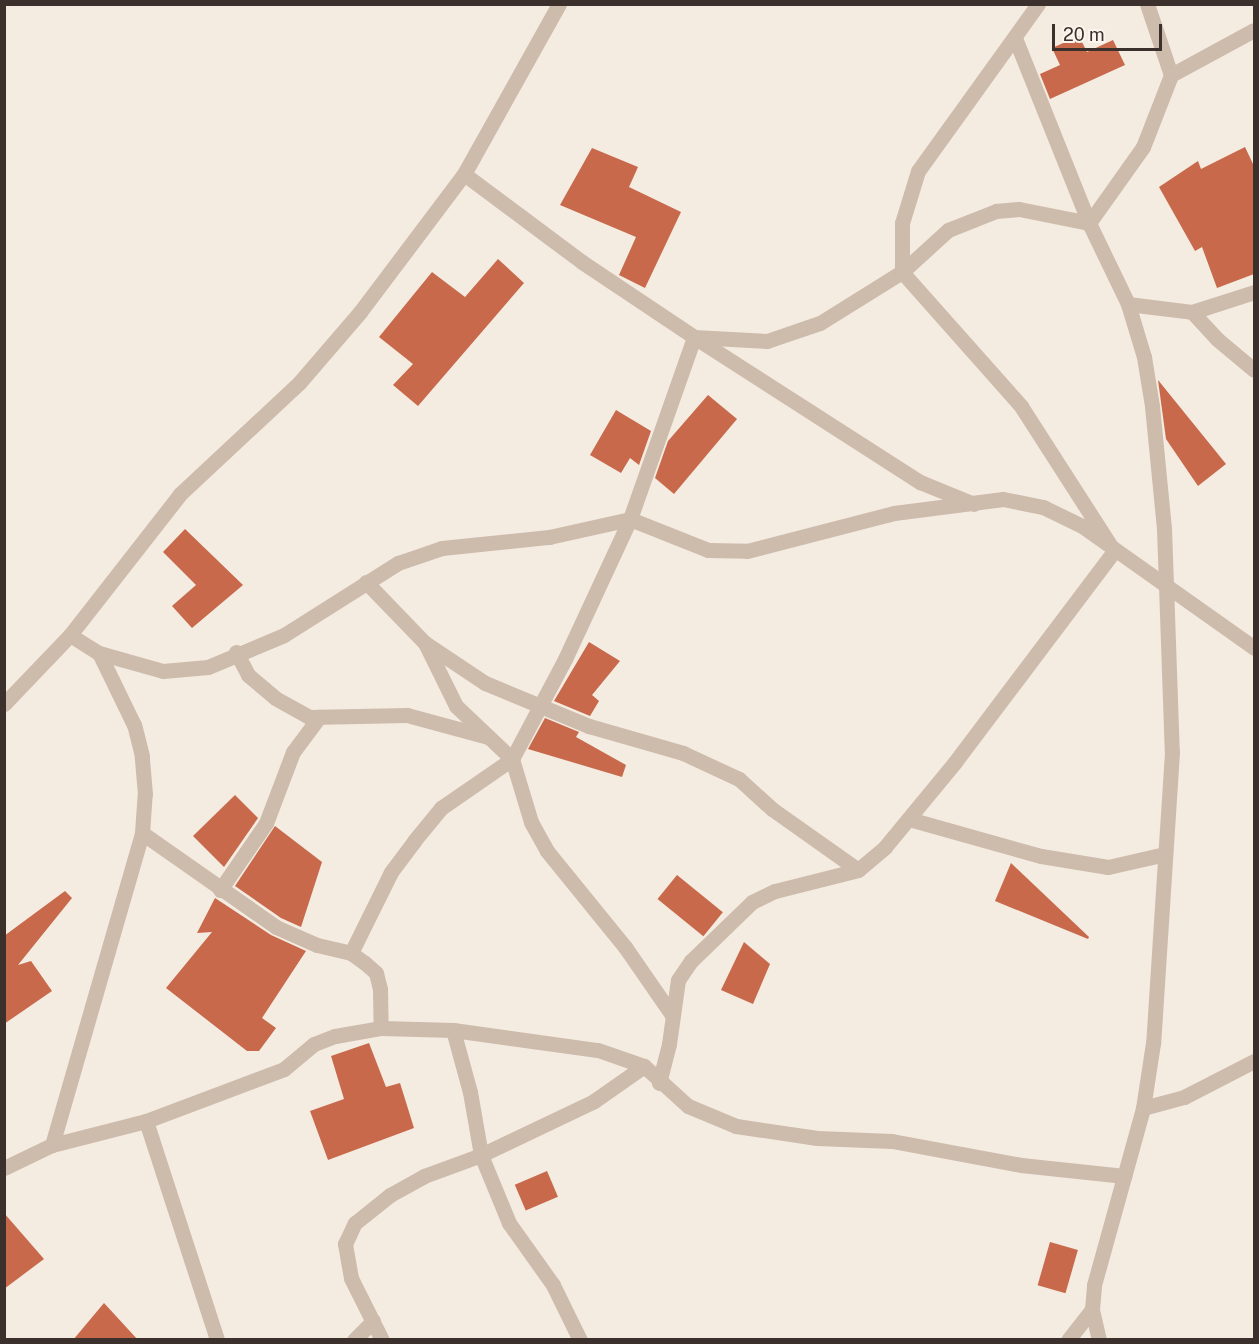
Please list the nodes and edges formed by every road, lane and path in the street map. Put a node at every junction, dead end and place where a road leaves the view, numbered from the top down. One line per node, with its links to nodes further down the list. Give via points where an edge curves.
1 (559, 4): 7 (street)
2 (1038, 4): 5 (street)
3 (1147, 4): 6 (street)
4 (1254, 30): 6 (street)
5 (1015, 38): 8 (street); 9 (street, via 961,106 918,171 902,223)
6 (1171, 75): 8 (street, via 1143,147)
7 (464, 174): 13 (street, via 582,262); 20 (street, via 300,383 180,494)
8 (1089, 223): 9 (street, via 1019,209 996,211 948,230); 11 (street)
9 (902, 272): 13 (street, via 820,323 767,341); 17 (street, via 1021,406)
10 (1254, 292): 12 (street)
11 (1128, 304): 12 (street); 19 (street, via 1144,357 1152,406)
12 (1192, 312): 14 (street)
13 (694, 337): 15 (street, via 920,482); 16 (street)
14 (1254, 370)
15 (977, 505): 16 (street, via 894,513 747,551 708,550); 17 (street, via 1003,499 1042,507 1082,526)
16 (630, 519): 18 (street, via 549,537 442,548 398,563); 26 (street)
17 (1114, 551): 19 (street); 30 (street)
18 (366, 582): 21 (street); 23 (street, via 284,636)
19 (1167, 588): 22 (street); 32 (street, via 1172,752)
20 (70, 635): 24 (street); 25 (street)
21 (425, 643): 26 (street, via 485,683); 28 (street, via 456,706)
22 (1254, 648)
23 (236, 652): 24 (street, via 208,667 163,671); 27 (street, via 248,675 275,698 309,717)
24 (99, 653): 31 (street, via 134,725 142,756)
25 (4, 704)
26 (543, 704): 29 (street); 33 (street, via 589,726 683,753 739,779 772,809)
27 (319, 717): 28 (street, via 408,715); 34 (street, via 293,752 266,823)
28 (491, 738): 29 (street)
29 (512, 759): 35 (street, via 441,808 381,890); 36 (street, via 531,822 547,851 624,947)
30 (909, 819): 32 (street, via 1041,856 1108,867); 33 (street)
31 (142, 833): 34 (street); 44 (street)
32 (1165, 854): 42 (street, via 1153,1043)
33 (858, 870): 36 (street, via 775,891 752,902 678,980)
34 (220, 890): 35 (street, via 276,927 317,945)
35 (351, 953): 37 (street, via 376,973)
36 (672, 1015): 41 (street)
37 (381, 1028): 38 (street); 43 (street, via 314,1044 284,1069)
38 (453, 1030): 40 (street, via 574,1045); 45 (street, via 470,1092)
39 (1254, 1061): 42 (street, via 1185,1097)
40 (644, 1066): 41 (street); 45 (street, via 594,1101)
41 (659, 1083): 47 (street, via 688,1107 736,1126 817,1138 892,1141 1021,1165)
42 (1143, 1108): 47 (street)
43 (146, 1121): 44 (street); 50 (street)
44 (52, 1145): 46 (street)
45 (481, 1155): 49 (street, via 424,1176 390,1195 355,1223 345,1244 351,1278); 53 (street, via 509,1223 553,1285)
46 (4, 1168)
47 (1124, 1176): 48 (street)
48 (1092, 1309): 54 (street); 55 (street)
49 (373, 1321): 51 (street); 52 (street)
50 (217, 1340)
51 (354, 1340)
52 (382, 1340)
53 (580, 1340)
54 (1068, 1340)
55 (1099, 1340)

